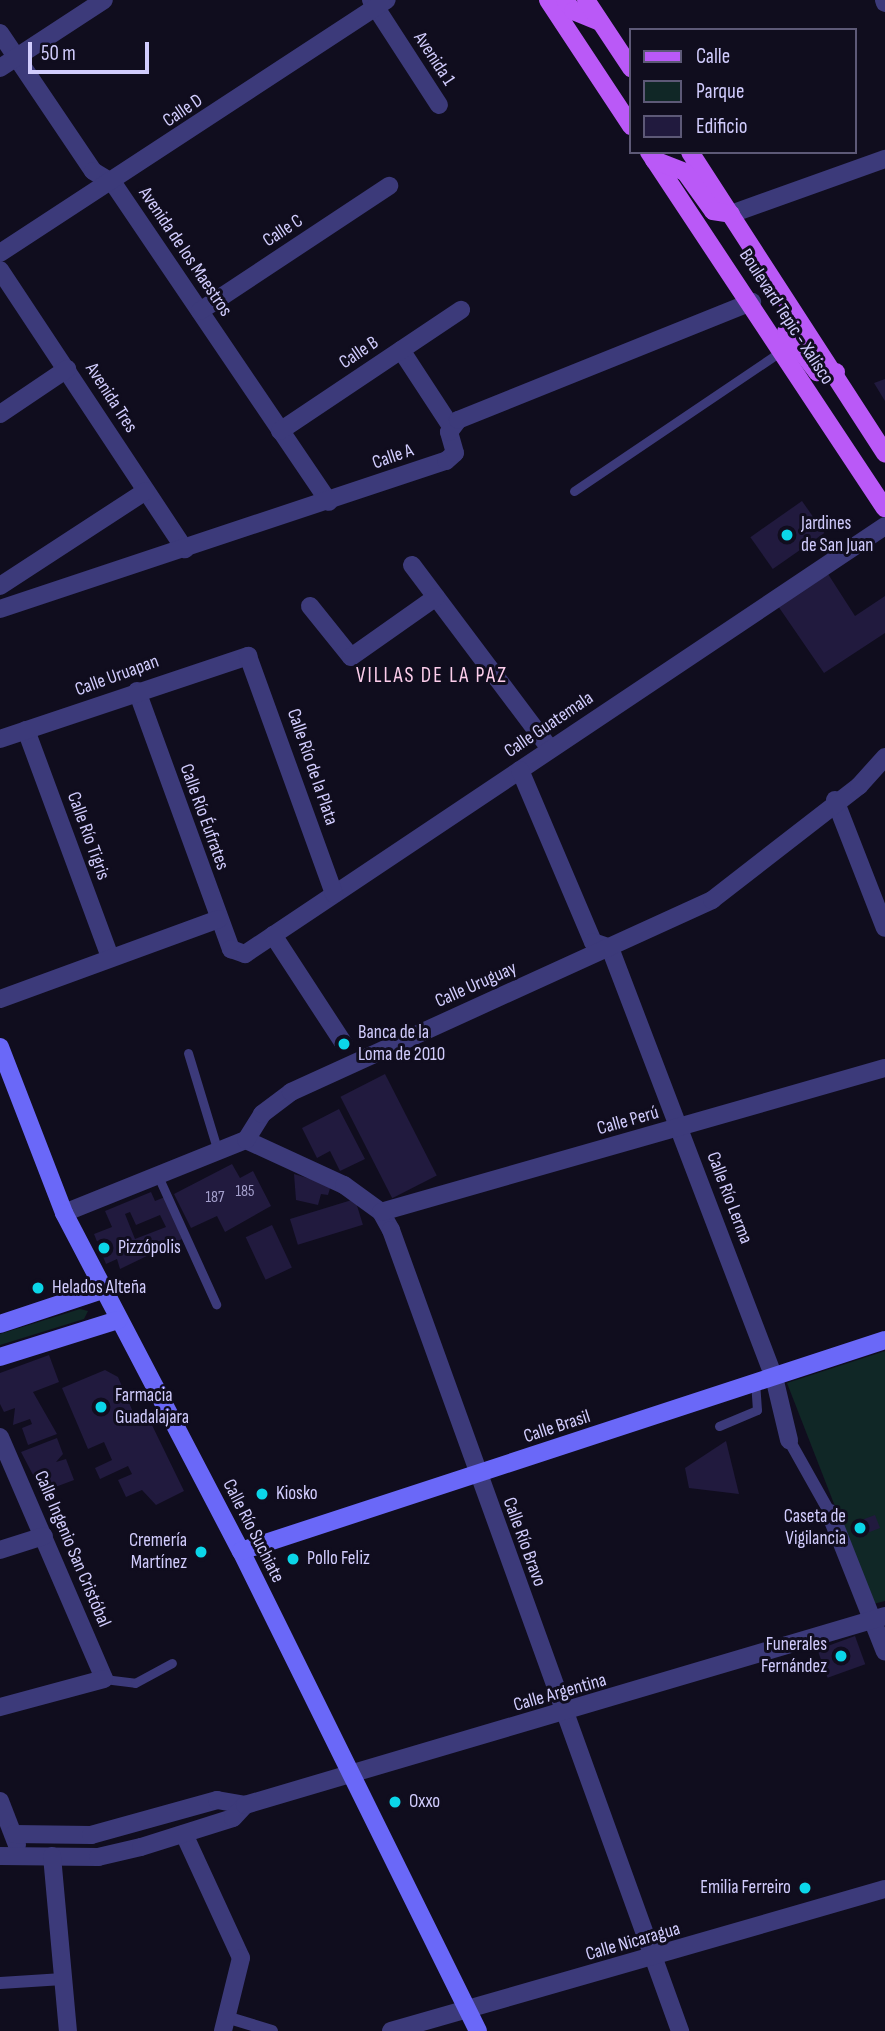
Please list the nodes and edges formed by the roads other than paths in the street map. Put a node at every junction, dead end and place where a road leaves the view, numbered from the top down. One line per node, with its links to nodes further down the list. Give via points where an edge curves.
1 (104, 0): 8 (street)
2 (548, 0): 12 (main road)
3 (565, 0): 6 (main road, via 573,11)
4 (586, 0): 6 (main road)
5 (378, 2): 11 (street, Avenida 1); 16 (street, Calle D)
6 (600, 22): 9 (main road)
7 (0, 33): 8 (street, Avenida de los Maestros)
8 (17, 57): 10 (street); 16 (street, Avenida de los Maestros, via 93,171)
9 (630, 67)
10 (0, 68)
11 (439, 105)
12 (630, 124)
13 (691, 154): 18 (main road, Boulevard Tepic - Xalisco)
14 (652, 156): 18 (main road, via 685,172 713,211); 21 (main road, Boulevard Tepic - Xalisco)
15 (885, 159): 18 (street)
16 (113, 183): 19 (street, Calle D); 23 (street, Avenida de los Maestros)
17 (388, 186): 23 (street, Calle C)
18 (731, 214): 27 (main road, Boulevard Tepic - Xalisco)
19 (0, 253)
20 (0, 270): 26 (street, Avenida Tres)
21 (752, 302): 24 (main road, Boulevard Tepic - Xalisco); 27 (main road, via 769,311 817,372); 29 (street)
22 (461, 310): 25 (street, Calle B)
23 (200, 311): 30 (street, Avenida de los Maestros)
24 (784, 349): 32 (main road, Boulevard Tepic - Xalisco); 34 (lane)
25 (401, 350): 29 (street); 30 (street, Calle B)
26 (67, 369): 28 (street); 33 (street, Avenida Tres)
27 (836, 372): 31 (main road, Boulevard Tepic - Xalisco)
28 (0, 414)
29 (450, 425): 36 (street, Calle A, via 457,447 446,461)
30 (280, 431): 36 (street, Avenida de los Maestros)
31 (885, 454)
32 (856, 465): 35 (main road, via 870,469); 37 (main road, Boulevard Tepic - Xalisco)
33 (146, 491): 39 (street, Avenida Tres); 41 (street)
34 (574, 491)
35 (885, 491)
36 (328, 502): 39 (street, Calle A)
37 (885, 508)
38 (885, 526): 49 (street, Calle Guatemala)
39 (185, 549): 44 (street, Calle A)
40 (412, 565): 42 (street)
41 (0, 586)
42 (436, 597): 43 (street, via 351,657); 49 (street)
43 (310, 606)
44 (2, 610)
45 (248, 656): 46 (street, Calle Uruapan); 53 (street, Calle Río de la Plata)
46 (137, 691): 47 (street, Calle Uruapan); 54 (street, Calle Río Éufrates)
47 (26, 730): 48 (street, Calle Uruapan); 59 (street, Calle Río Tigris)
48 (0, 739)
49 (550, 749): 51 (street, Calle Guatemala)
50 (885, 757): 52 (street, Calle Uruguay)
51 (520, 770): 53 (street, Calle Guatemala); 57 (street, Calle Río Lerma, via 593,942)
52 (835, 800): 55 (street); 57 (street, Calle Uruguay, via 732,888)
53 (334, 894): 56 (street, Calle Guatemala)
54 (219, 919): 58 (street, Calle Río Éufrates); 59 (street)
55 (885, 928)
56 (273, 935): 58 (street, Calle Guatemala); 61 (street)
57 (610, 948): 65 (street, Calle Río Lerma); 66 (street, Calle Uruguay, via 291,1092 262,1114)
58 (235, 955)
59 (110, 957): 60 (street)
60 (0, 999)
61 (344, 1044)
62 (0, 1047): 70 (main road, Calle Río Suchiate)
63 (188, 1053): 67 (lane)
64 (885, 1068): 65 (street, Calle Perú)
65 (681, 1128): 69 (street, Calle Perú); 77 (street, Calle Río Lerma)
66 (246, 1140): 67 (street); 69 (street, via 344,1185)
67 (218, 1152): 68 (street)
68 (158, 1176): 70 (street); 72 (lane)
69 (382, 1212): 82 (street, Calle Río Bravo)
70 (64, 1213): 71 (main road, Calle Río Suchiate)
71 (102, 1290): 73 (main road, Calle Río Suchiate); 74 (main road)
72 (216, 1304)
73 (118, 1320): 76 (main road); 86 (main road, Calle Río Suchiate)
74 (0, 1324)
75 (885, 1340): 77 (main road, Calle Brasil)
76 (0, 1357)
77 (774, 1377): 78 (main road, Calle Brasil); 81 (street, Calle Río Lerma)
78 (755, 1383): 79 (lane, via 757,1410); 82 (main road, Calle Brasil)
79 (719, 1426)
80 (0, 1437): 84 (street, Calle Ingenio San Cristóbal)
81 (789, 1440): 83 (street, Calle Río Lerma)
82 (478, 1475): 86 (main road, Calle Brasil); 92 (street, Calle Río Bravo)
83 (830, 1513): 87 (street, Calle Río Lerma)
84 (44, 1536): 85 (street); 90 (street, Calle Ingenio San Cristóbal)
85 (0, 1550)
86 (241, 1551): 93 (main road, Calle Río Suchiate)
87 (879, 1618): 88 (street, Calle Río Lerma); 92 (street, Calle Argentina)
88 (885, 1652)
89 (172, 1663): 90 (lane, via 135,1684)
90 (104, 1679): 91 (street)
91 (0, 1707)
92 (566, 1714): 93 (street, Calle Argentina); 102 (street, Calle Río Bravo)
93 (350, 1773): 95 (street, Calle Argentina); 105 (main road, Calle Río Suchiate)
94 (0, 1801): 96 (street)
95 (245, 1805): 96 (street, via 217,1800 91,1835); 97 (street, via 233,1818)
96 (14, 1834): 99 (street)
97 (184, 1834): 100 (street, via 98,1857); 106 (street, via 241,1958)
98 (0, 1856): 99 (street)
99 (19, 1856): 100 (street)
100 (52, 1856): 103 (street)
101 (885, 1889): 102 (street, Calle Nicaragua)
102 (656, 1958): 105 (street, Calle Nicaragua); 111 (street, Calle Río Bravo)
103 (63, 1979): 104 (street); 107 (street)
104 (0, 1983)
105 (469, 2011): 109 (street, Calle Nicaragua); 110 (main road, Calle Río Suchiate)
106 (225, 2024): 108 (street)
107 (68, 2031)
108 (272, 2031)
109 (391, 2031)
110 (478, 2031)
111 (680, 2031)

